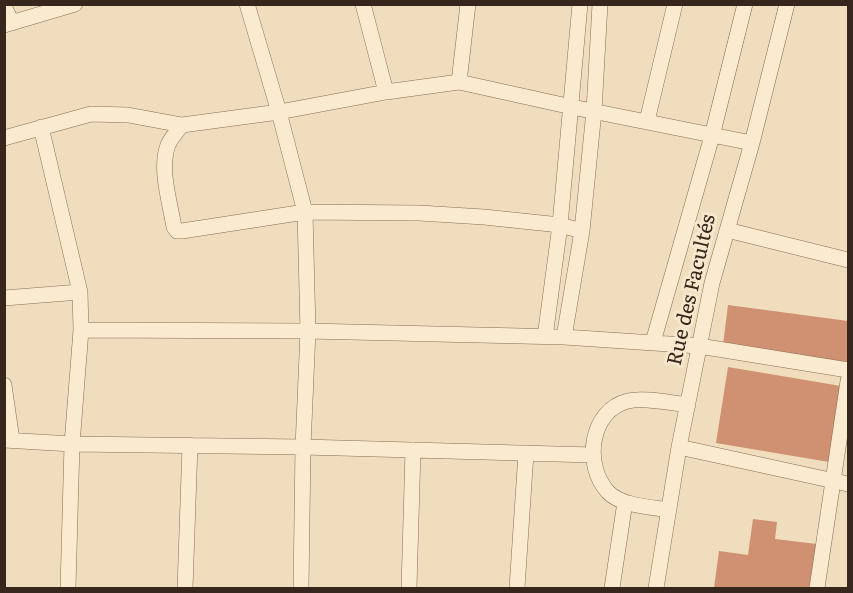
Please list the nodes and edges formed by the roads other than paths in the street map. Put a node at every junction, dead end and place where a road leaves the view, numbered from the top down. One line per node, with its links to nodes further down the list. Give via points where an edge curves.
1 (75, 4): 11 (street)
2 (247, 4): 16 (street)
3 (363, 4): 13 (street)
4 (468, 4): 12 (street)
5 (580, 4): 14 (street)
6 (600, 4): 15 (street)
7 (675, 4): 17 (street)
8 (745, 4): 20 (street)
9 (787, 4): 22 (street, Rue des Facultés)
10 (4, 6): 11 (street)
11 (8, 24)
12 (459, 82): 13 (street); 14 (street)
13 (386, 92): 16 (street)
14 (572, 107): 15 (street); 24 (street)
15 (594, 111): 17 (street); 26 (street)
16 (279, 112): 18 (street); 23 (street)
17 (647, 121): 20 (street)
18 (182, 125): 19 (street, via 109,114 77,117); 23 (street, via 168,143 165,158 177,231)
19 (41, 127): 21 (street); 28 (street)
20 (712, 136): 22 (street); 34 (street)
21 (4, 138)
22 (752, 143): 25 (street, Rue des Facultés)
23 (305, 212): 24 (street, via 419,213); 31 (street)
24 (560, 225): 26 (street); 32 (street)
25 (727, 230): 27 (street); 35 (street, Rue des Facultés)
26 (582, 231): 33 (street)
27 (849, 260)
28 (80, 292): 29 (street); 30 (street)
29 (4, 298)
30 (81, 330): 31 (street); 41 (street)
31 (309, 331): 32 (street); 43 (street)
32 (545, 337): 33 (street)
33 (564, 337): 34 (street)
34 (653, 342): 35 (street)
35 (699, 346): 36 (street); 39 (street, Rue des Facultés)
36 (849, 370)
37 (849, 381): 48 (street)
38 (4, 385): 40 (street)
39 (688, 405): 44 (street, Rue des Facultés); 47 (street, via 631,400 616,405 596,430)
40 (8, 440): 41 (street)
41 (72, 444): 42 (street); 52 (street)
42 (190, 445): 43 (street); 53 (street)
43 (303, 447): 45 (street); 54 (street)
44 (679, 447): 48 (street); 51 (street, Rue des Facultés)
45 (413, 450): 46 (street); 55 (street)
46 (526, 453): 47 (street); 56 (street)
47 (592, 455): 50 (street, via 609,493)
48 (832, 481): 49 (street); 59 (street)
49 (849, 484)
50 (625, 502): 51 (street); 57 (street)
51 (669, 510): 58 (street, Rue des Facultés)
52 (68, 588)
53 (185, 588)
54 (301, 588)
55 (409, 588)
56 (518, 588)
57 (612, 588)
58 (656, 588)
59 (817, 588)

